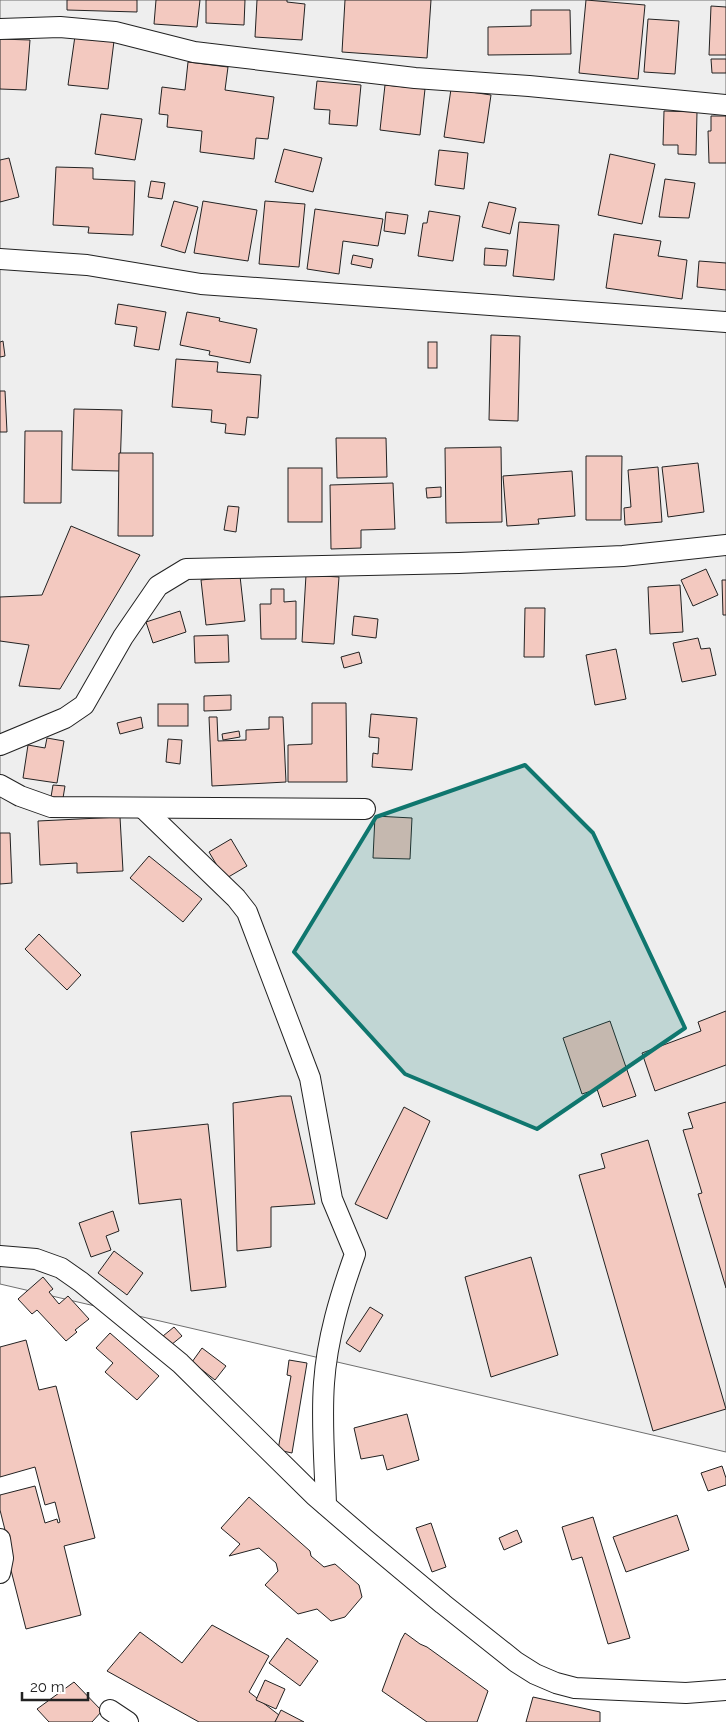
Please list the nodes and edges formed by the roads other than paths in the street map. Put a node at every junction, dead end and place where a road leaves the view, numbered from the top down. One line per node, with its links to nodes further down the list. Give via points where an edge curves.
1 (0, 29): 2 (street, via 60,27 115,32 194,52 415,78)
2 (726, 105)
3 (0, 259): 4 (street, via 87,265 202,284)
4 (726, 322)
5 (726, 545): 6 (street, via 604,557 186,569 158,586 123,637 84,705 65,718)
6 (0, 745)
7 (0, 785): 8 (street, via 50,807)
8 (143, 808): 9 (street); 11 (street, via 247,912 310,1078 332,1199 354,1254 333,1327 324,1383)
9 (365, 809)
10 (0, 1256): 11 (street, via 36,1259 61,1268 81,1282 180,1363)
11 (326, 1505): 14 (street, via 443,1604 535,1674 566,1686 594,1690 686,1693)
12 (0, 1539): 13 (street)
13 (0, 1573)
14 (726, 1690)
15 (110, 1710): 16 (street)
16 (128, 1722)

